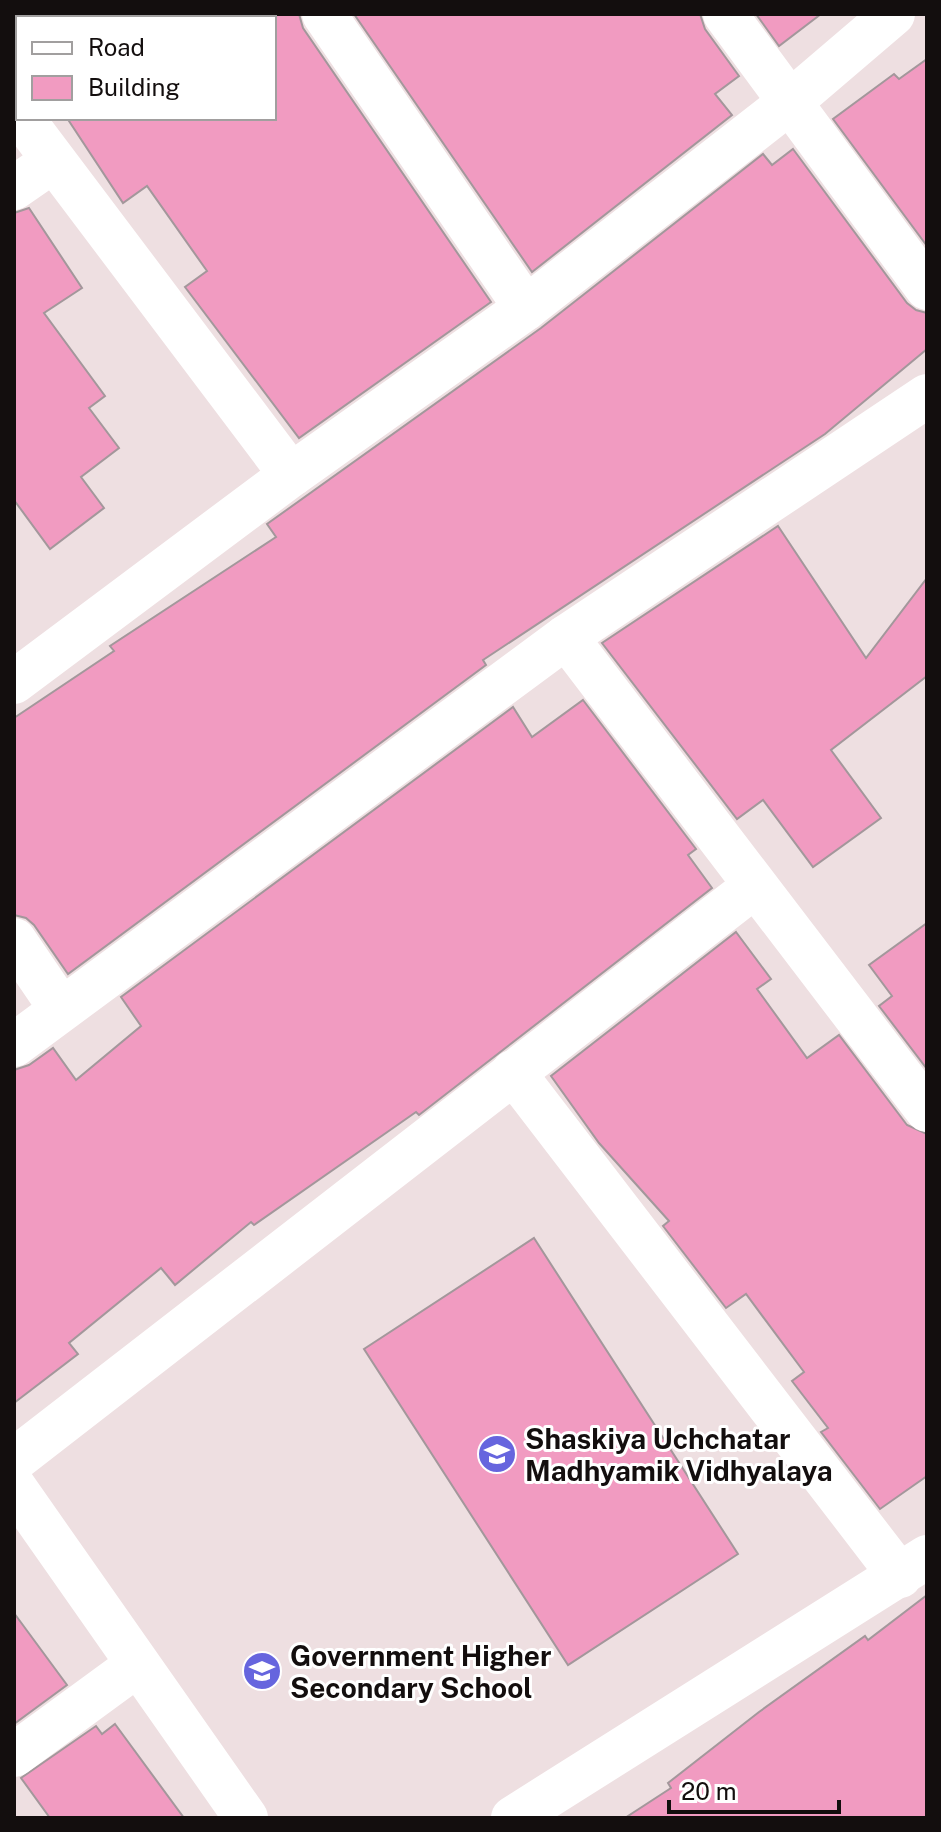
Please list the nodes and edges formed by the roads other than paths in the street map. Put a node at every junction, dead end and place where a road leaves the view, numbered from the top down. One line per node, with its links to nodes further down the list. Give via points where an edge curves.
1 (324, 14): 9 (street)
2 (725, 14): 4 (street)
3 (893, 14): 4 (street)
4 (790, 102): 8 (street); 9 (street)
5 (23, 120): 6 (street)
6 (53, 161): 7 (street); 11 (street)
7 (14, 188)
8 (927, 288)
9 (526, 308): 11 (street)
10 (927, 396): 12 (street)
11 (291, 475): 13 (street)
12 (566, 637): 14 (street); 16 (street)
13 (14, 682)
14 (755, 886): 18 (street); 19 (street)
15 (14, 940): 16 (street)
16 (61, 1009): 17 (street)
17 (14, 1045)
18 (513, 1072): 20 (street); 22 (street)
19 (927, 1110)
20 (14, 1460)
21 (14, 1487): 23 (street)
22 (913, 1566): 26 (street)
23 (137, 1665): 24 (street); 25 (street)
24 (14, 1755)
25 (246, 1818)
26 (513, 1818)

